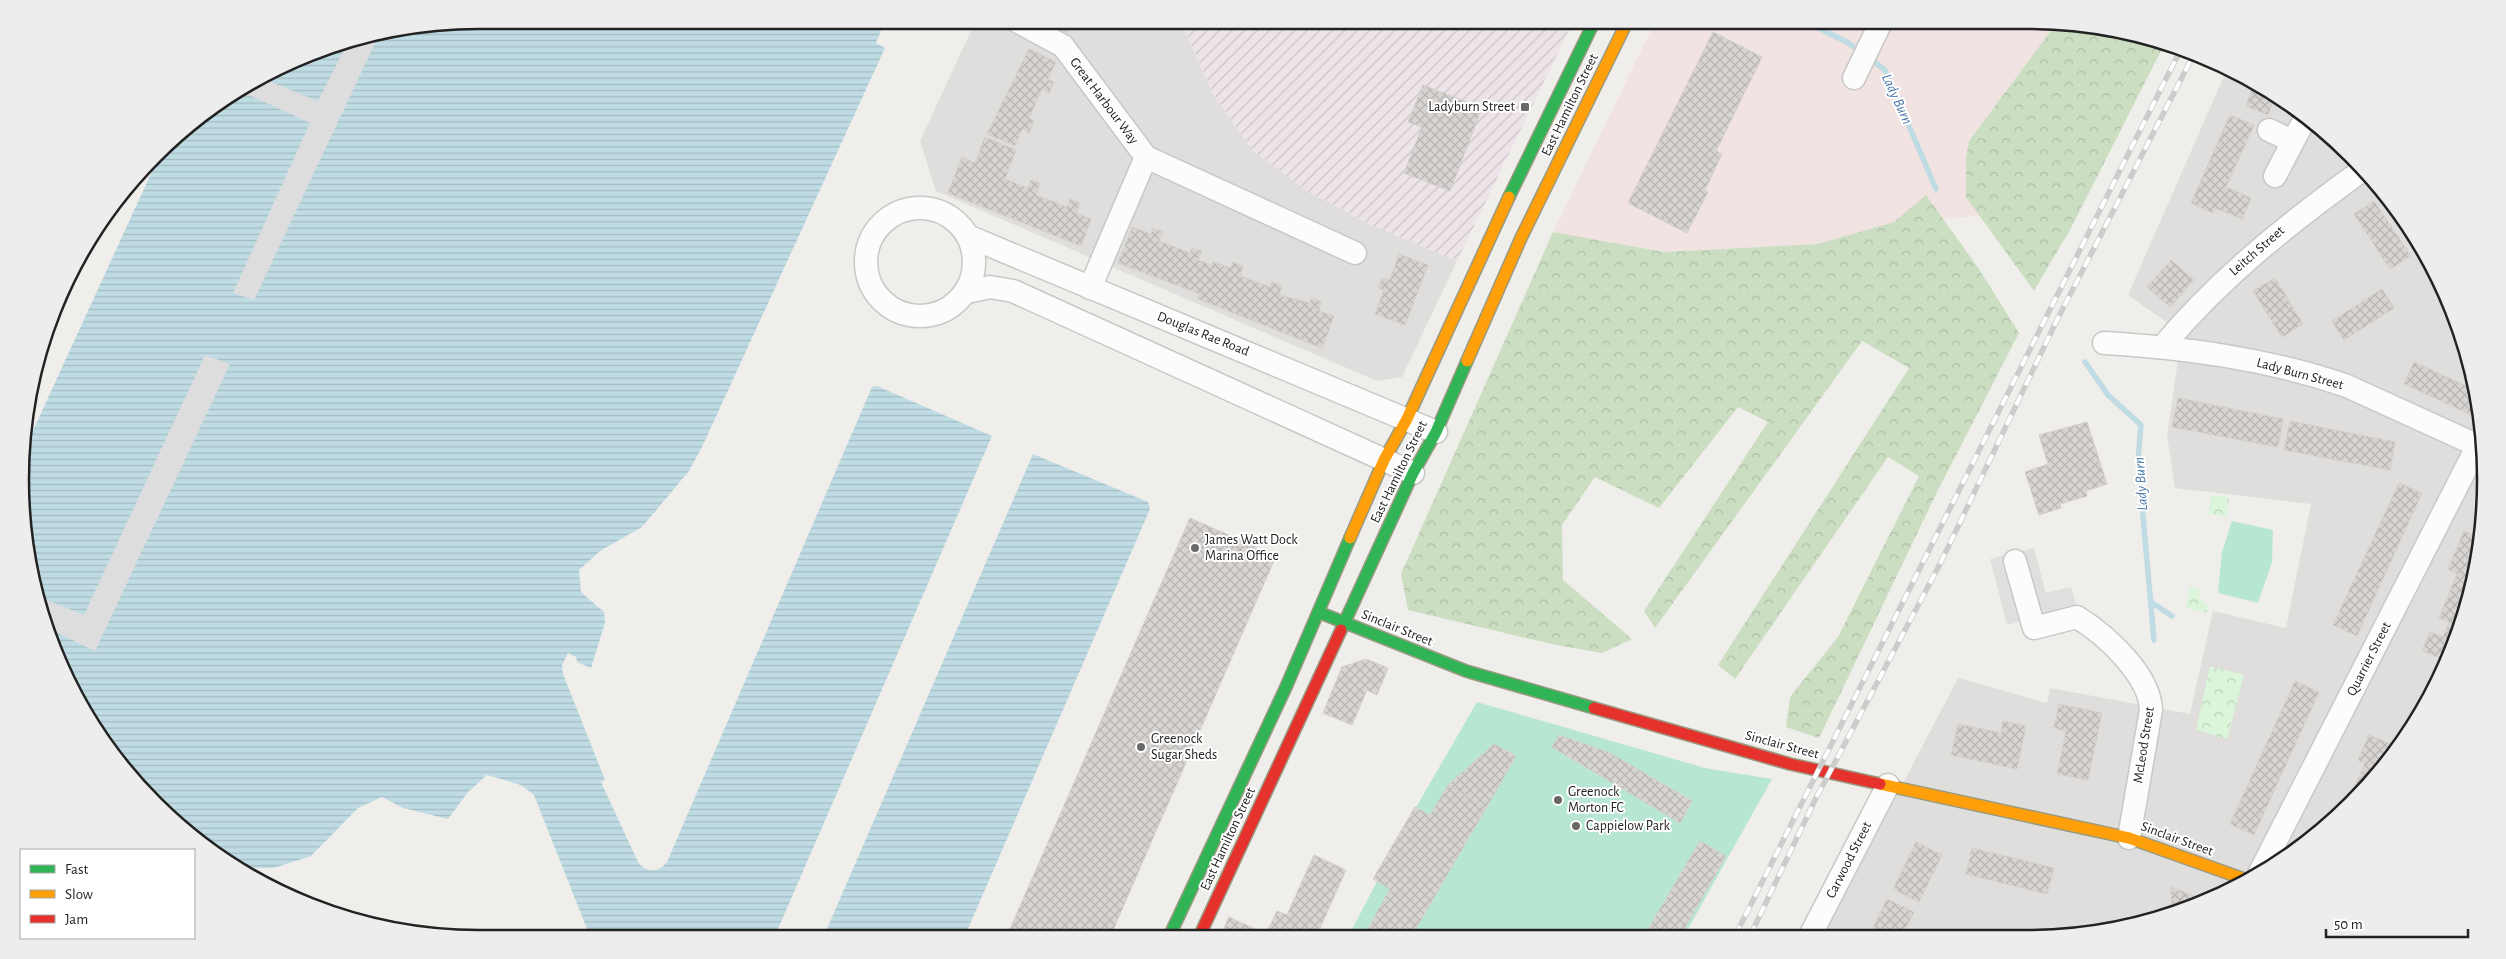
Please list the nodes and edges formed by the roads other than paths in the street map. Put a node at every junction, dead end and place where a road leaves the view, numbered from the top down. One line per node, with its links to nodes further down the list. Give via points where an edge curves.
1 (1032, 29): 9 (street, Great Harbour Way, via 1063,46)
2 (1591, 29): 18 (main road, East Hamilton Street, via 1494,228)
3 (1624, 29): 19 (main road, East Hamilton Street, via 1522,238)
4 (1878, 29): 5 (street)
5 (1854, 78)
6 (2302, 123): 8 (street)
7 (2269, 130): 8 (street)
8 (2292, 141): 11 (street)
9 (1146, 157): 13 (street); 14 (street, Great Harbour Way)
10 (2357, 174): 17 (street, Leitch Street, via 2253,253 2192,311)
11 (2275, 176)
12 (970, 237): 14 (street, Douglas Rae Road); 15 (street, via 976,265); 15 (street, via 954,218 946,214 931,208 906,208 884,220 869,240 865,265 872,289 889,307 910,316 932,316 952,307)
13 (1355, 253)
14 (1090, 288): 18 (street, Douglas Rae Road)
15 (966, 292): 22 (street, via 990,287 1014,290)
16 (2104, 343): 17 (street, Lady Burn Street)
17 (2163, 346): 20 (street, Lady Burn Street, via 2240,358 2324,378)
18 (1407, 419): 19 (street, Douglas Rae Road); 22 (main road, East Hamilton Street)
19 (1436, 432): 23 (main road, East Hamilton Street)
20 (2475, 444)
21 (2476, 454): 29 (street, Quarrier Street)
22 (1384, 460): 23 (street); 25 (main road, East Hamilton Street)
23 (1413, 473): 26 (main road, East Hamilton Street)
24 (2015, 561): 28 (street, McLeod Street, via 2034,628 2077,617 2095,628 2125,659 2151,697)
25 (1318, 612): 26 (main road, Sinclair Street); 31 (main road, East Hamilton Street)
26 (1344, 623): 27 (main road, Sinclair Street, via 1466,671 1790,764); 32 (main road, East Hamilton Street)
27 (1888, 785): 28 (main road, Sinclair Street); 33 (street, Carwood Street)
28 (2129, 838): 30 (main road, Sinclair Street)
29 (2265, 861)
30 (2239, 877)
31 (1172, 930)
32 (1202, 930)
33 (1813, 930)

